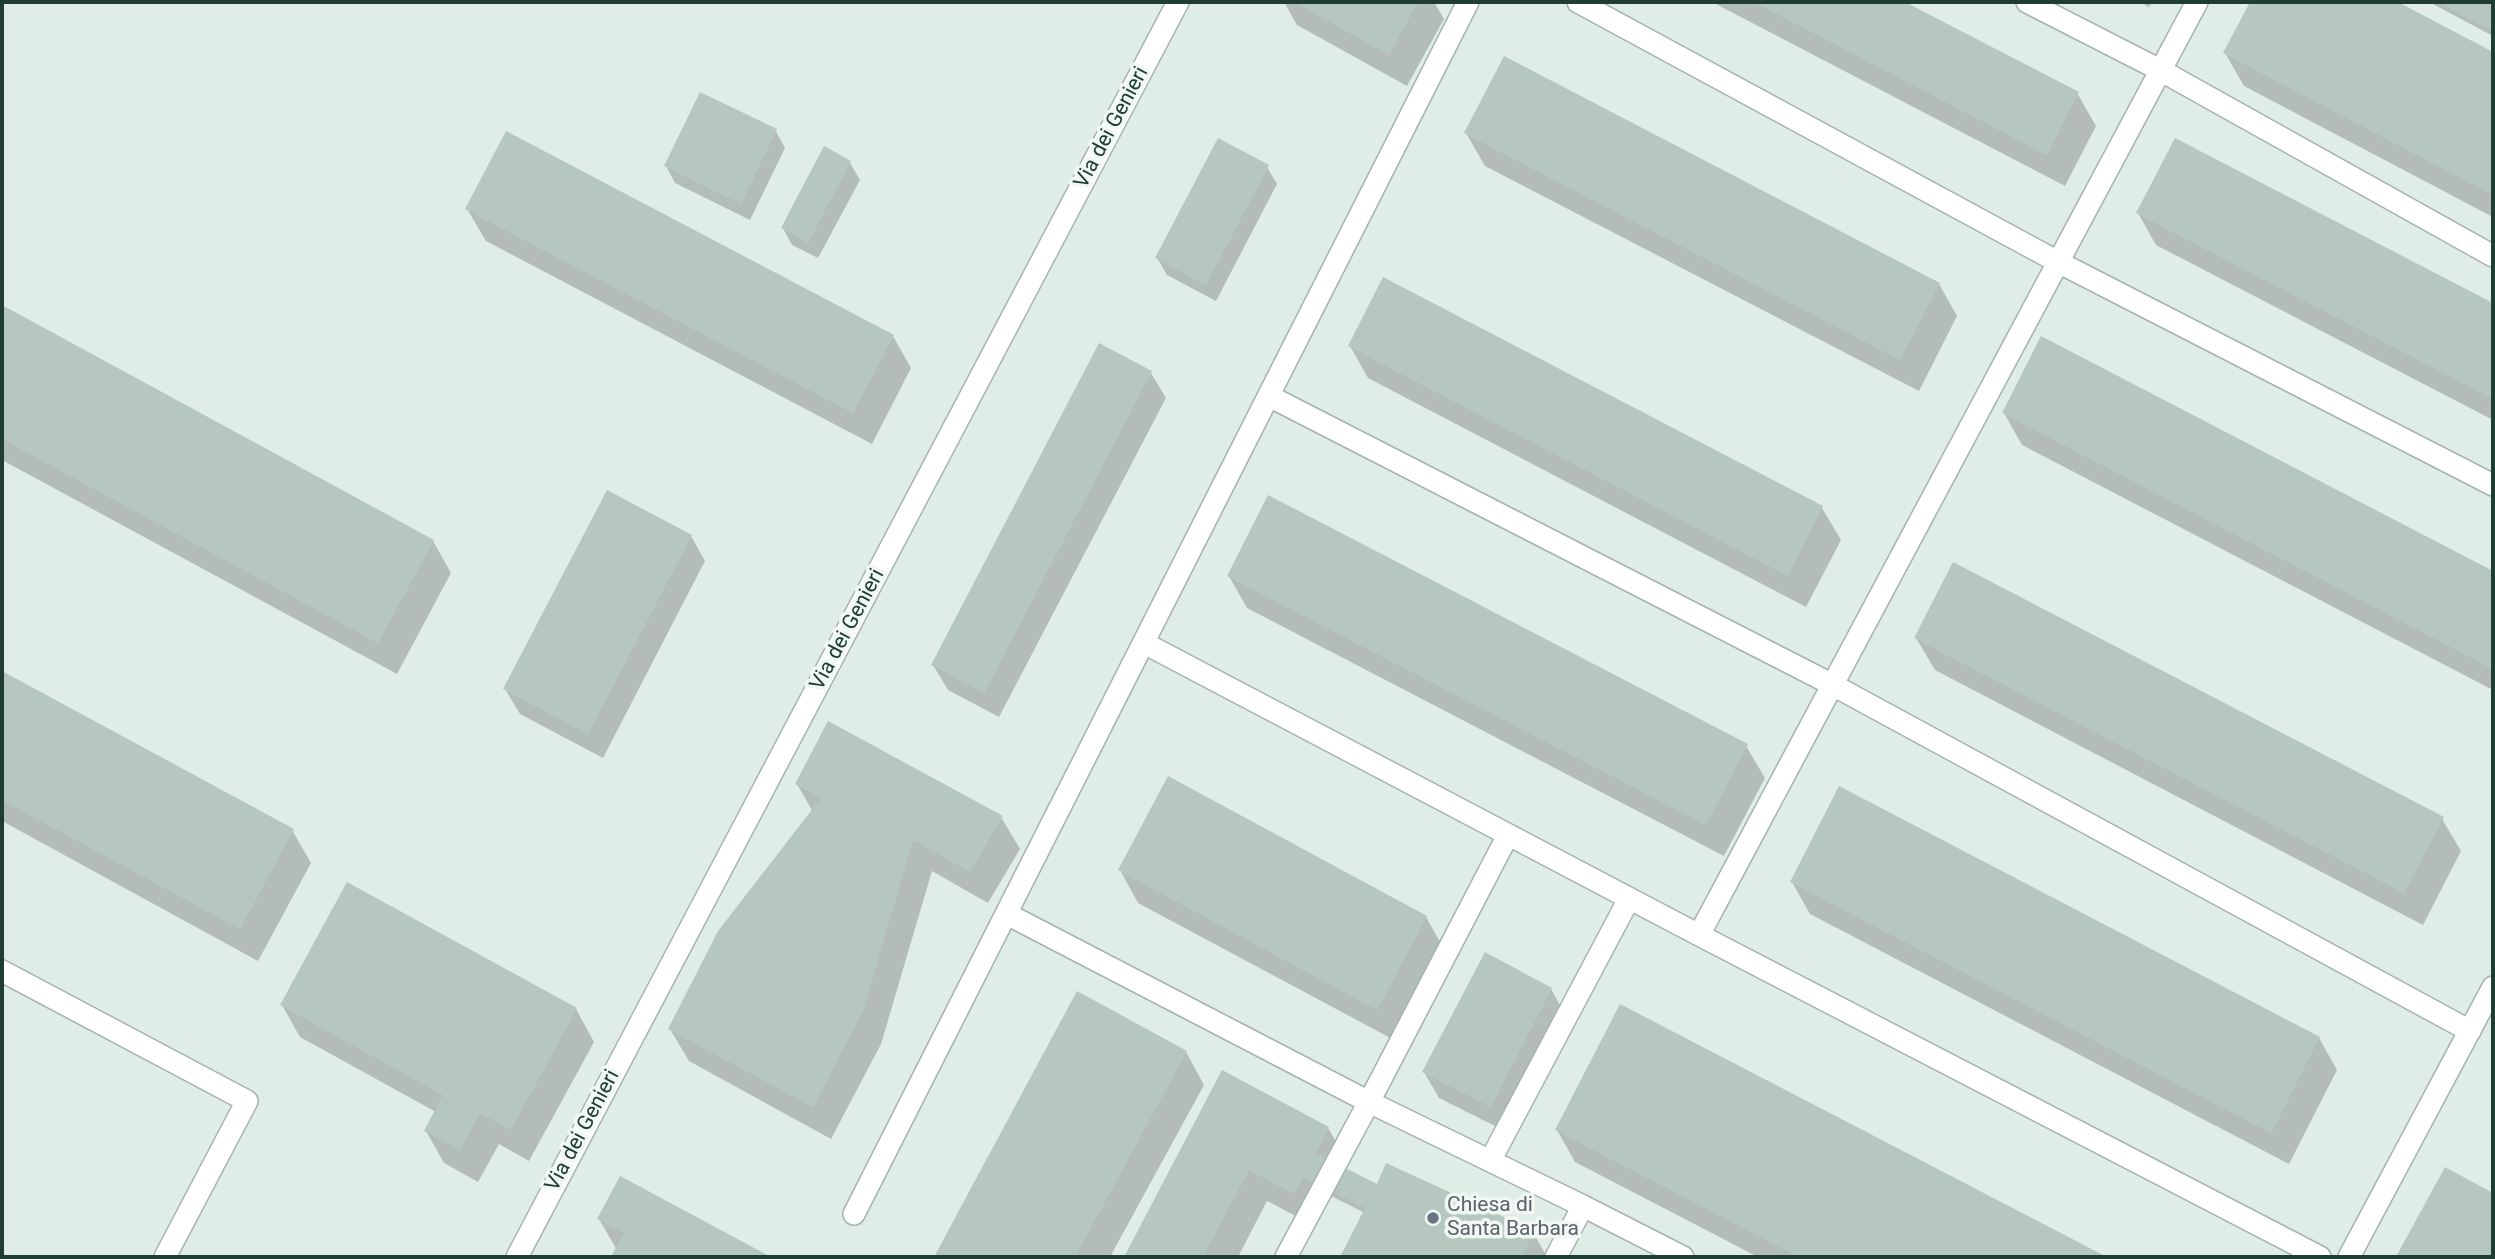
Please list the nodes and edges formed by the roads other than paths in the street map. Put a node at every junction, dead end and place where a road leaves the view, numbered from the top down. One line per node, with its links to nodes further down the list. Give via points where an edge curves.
1 (1178, 2): 25 (street, Via dei Genieri)
2 (1468, 2): 9 (street)
3 (1578, 2): 8 (street)
4 (2027, 2): 6 (street)
5 (2196, 2): 6 (street)
6 (2160, 70): 7 (street); 8 (street)
7 (2493, 257)
8 (2058, 262): 10 (street); 12 (street)
9 (1269, 396): 11 (street); 12 (street)
10 (2493, 485)
11 (1144, 643): 13 (street); 15 (street)
12 (1831, 684): 16 (street); 19 (street)
13 (1508, 835): 14 (street); 20 (street)
14 (1629, 899): 16 (street); 21 (street)
15 (1007, 914): 20 (street); 23 (street)
16 (1699, 935): 29 (street)
17 (2, 971): 24 (street, via 247,1101)
18 (2493, 987): 19 (street)
19 (2470, 1031): 30 (street)
20 (1369, 1102): 21 (street); 26 (street)
21 (1490, 1161): 22 (street)
22 (1583, 1206): 27 (street); 28 (street)
23 (855, 1214)
24 (165, 1257)
25 (517, 1257)
26 (1286, 1257)
27 (1556, 1257)
28 (1683, 1257)
29 (2320, 1257)
30 (2350, 1257)

